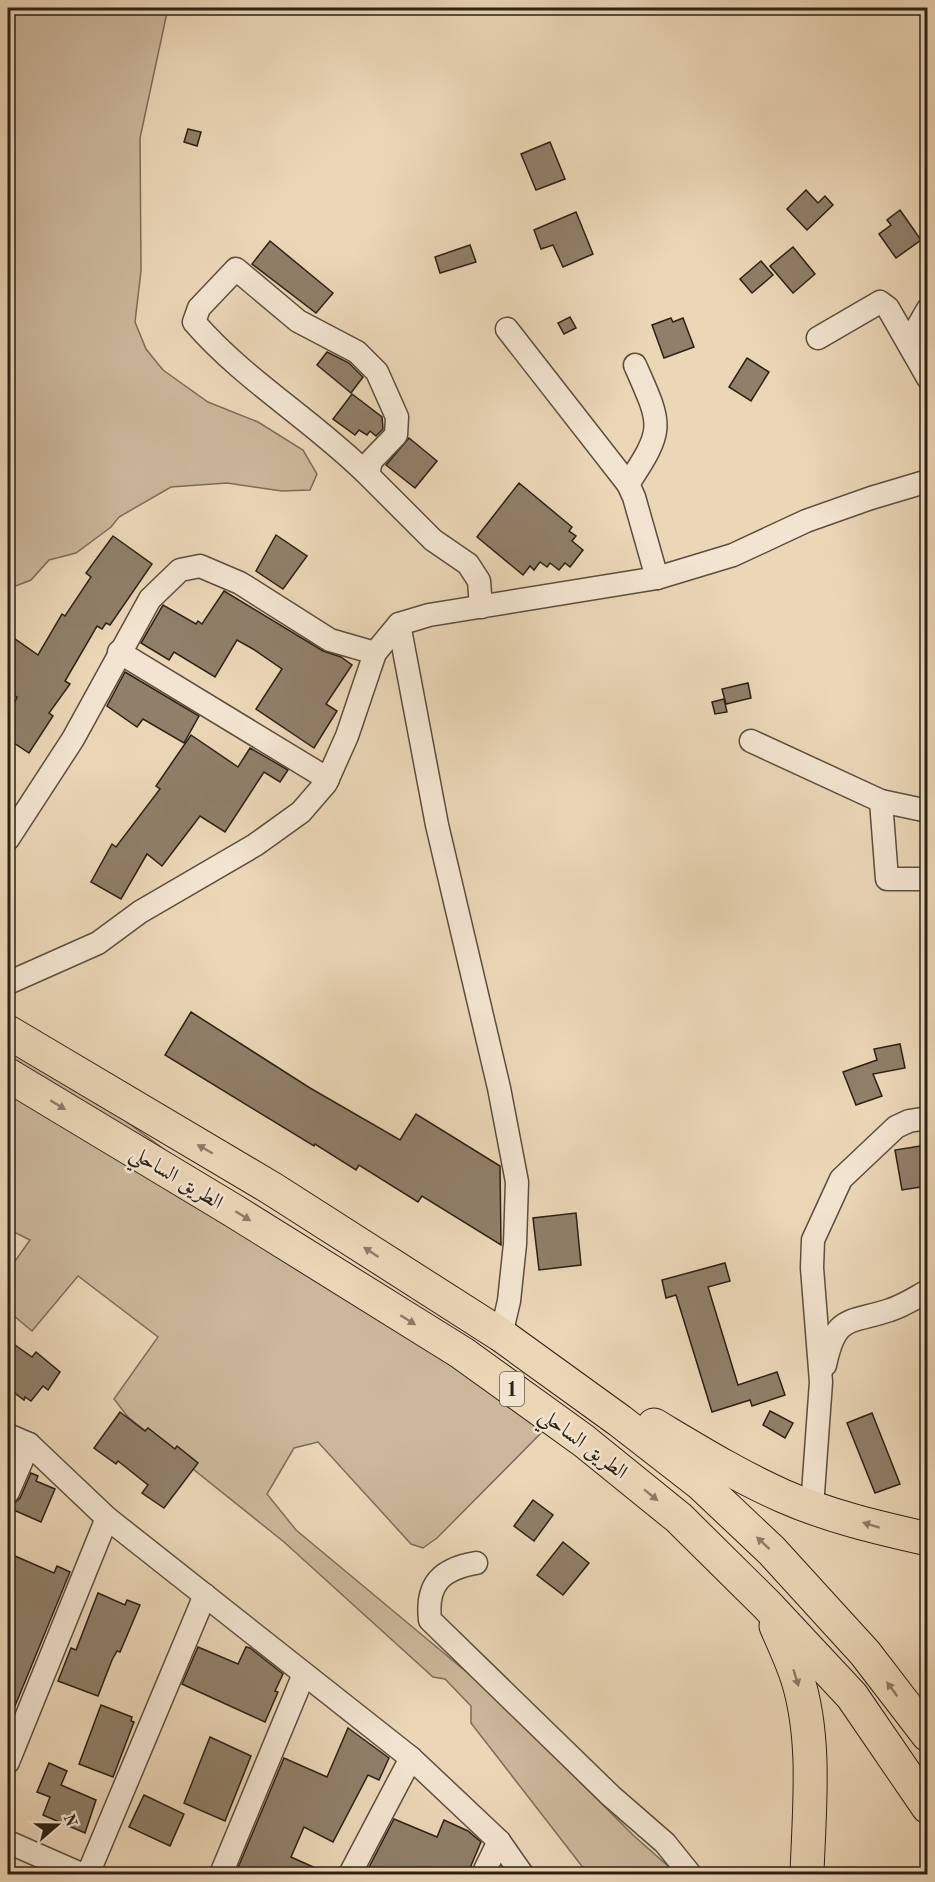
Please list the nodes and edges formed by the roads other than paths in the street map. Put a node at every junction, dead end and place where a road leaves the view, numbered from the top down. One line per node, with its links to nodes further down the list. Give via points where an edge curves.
1 (927, 309): 4 (street)
2 (507, 329): 9 (street)
3 (818, 338): 4 (street, via 880,302)
4 (909, 342): 6 (street)
5 (635, 365): 9 (street, via 657,414 652,447)
6 (927, 378)
7 (368, 474): 7 (street, via 371,461 396,435 397,417 377,372 357,352 298,321 236,269 199,308 194,322 246,375); 11 (street, via 433,540 468,564 479,582)
8 (927, 482): 10 (street, via 806,521 733,555)
9 (628, 484): 10 (street)
10 (657, 578): 11 (street)
11 (481, 607): 12 (street)
12 (399, 624): 14 (street); 26 (street, via 438,825 517,1182 515,1244)
13 (119, 652): 14 (street, via 150,599 180,570 200,566 240,583 330,640); 16 (street); 19 (street, via 73,739)
14 (375, 653): 16 (street)
15 (751, 741): 17 (street)
16 (328, 779): 21 (street, via 301,812 255,845 149,906 98,943)
17 (881, 801): 18 (street); 20 (street, via 887,879)
18 (927, 811)
19 (8, 839)
20 (927, 879)
21 (8, 983)
22 (8, 1032): 26 (highway, الطريق الساحلي / 1, one-way to 22, via 271,1188)
23 (8, 1075): 36 (highway, الطريق الساحلي / 1, one-way to 36, via 462,1353 584,1441 680,1518)
24 (927, 1118): 27 (street, via 896,1127 841,1179 813,1240)
25 (927, 1291): 27 (street, via 890,1310 850,1320 835,1333)
26 (501, 1335): 31 (highway, via 708,1458); 38 (highway, الطريق الساحلي / 1, one-way to 26, via 865,1653 772,1551 709,1492 620,1421)
27 (821, 1382): 31 (street)
28 (8, 1435): 29 (street)
29 (29, 1444): 30 (street); 32 (street)
30 (8, 1492)
31 (812, 1507): 33 (highway, one-way to 31)
32 (107, 1518): 35 (street); 40 (street)
33 (927, 1539)
34 (476, 1563): 50 (street, via 454,1566 434,1584 428,1599 430,1620 611,1796 665,1843)
35 (205, 1595): 37 (street); 45 (street)
36 (767, 1605): 41 (highway, الطريق الساحلي / 1, via 852,1696); 51 (highway, one-way to 51, via 797,1677 806,1720 810,1779)
37 (304, 1674): 39 (street); 46 (street)
38 (927, 1735)
39 (411, 1758): 42 (street); 47 (street)
40 (8, 1762)
41 (927, 1807)
42 (499, 1841): 48 (street); 49 (street)
43 (8, 1842): 44 (street)
44 (81, 1875)
45 (88, 1875)
46 (221, 1875)
47 (350, 1875)
48 (483, 1875)
49 (522, 1875)
50 (690, 1875)
51 (807, 1875)

